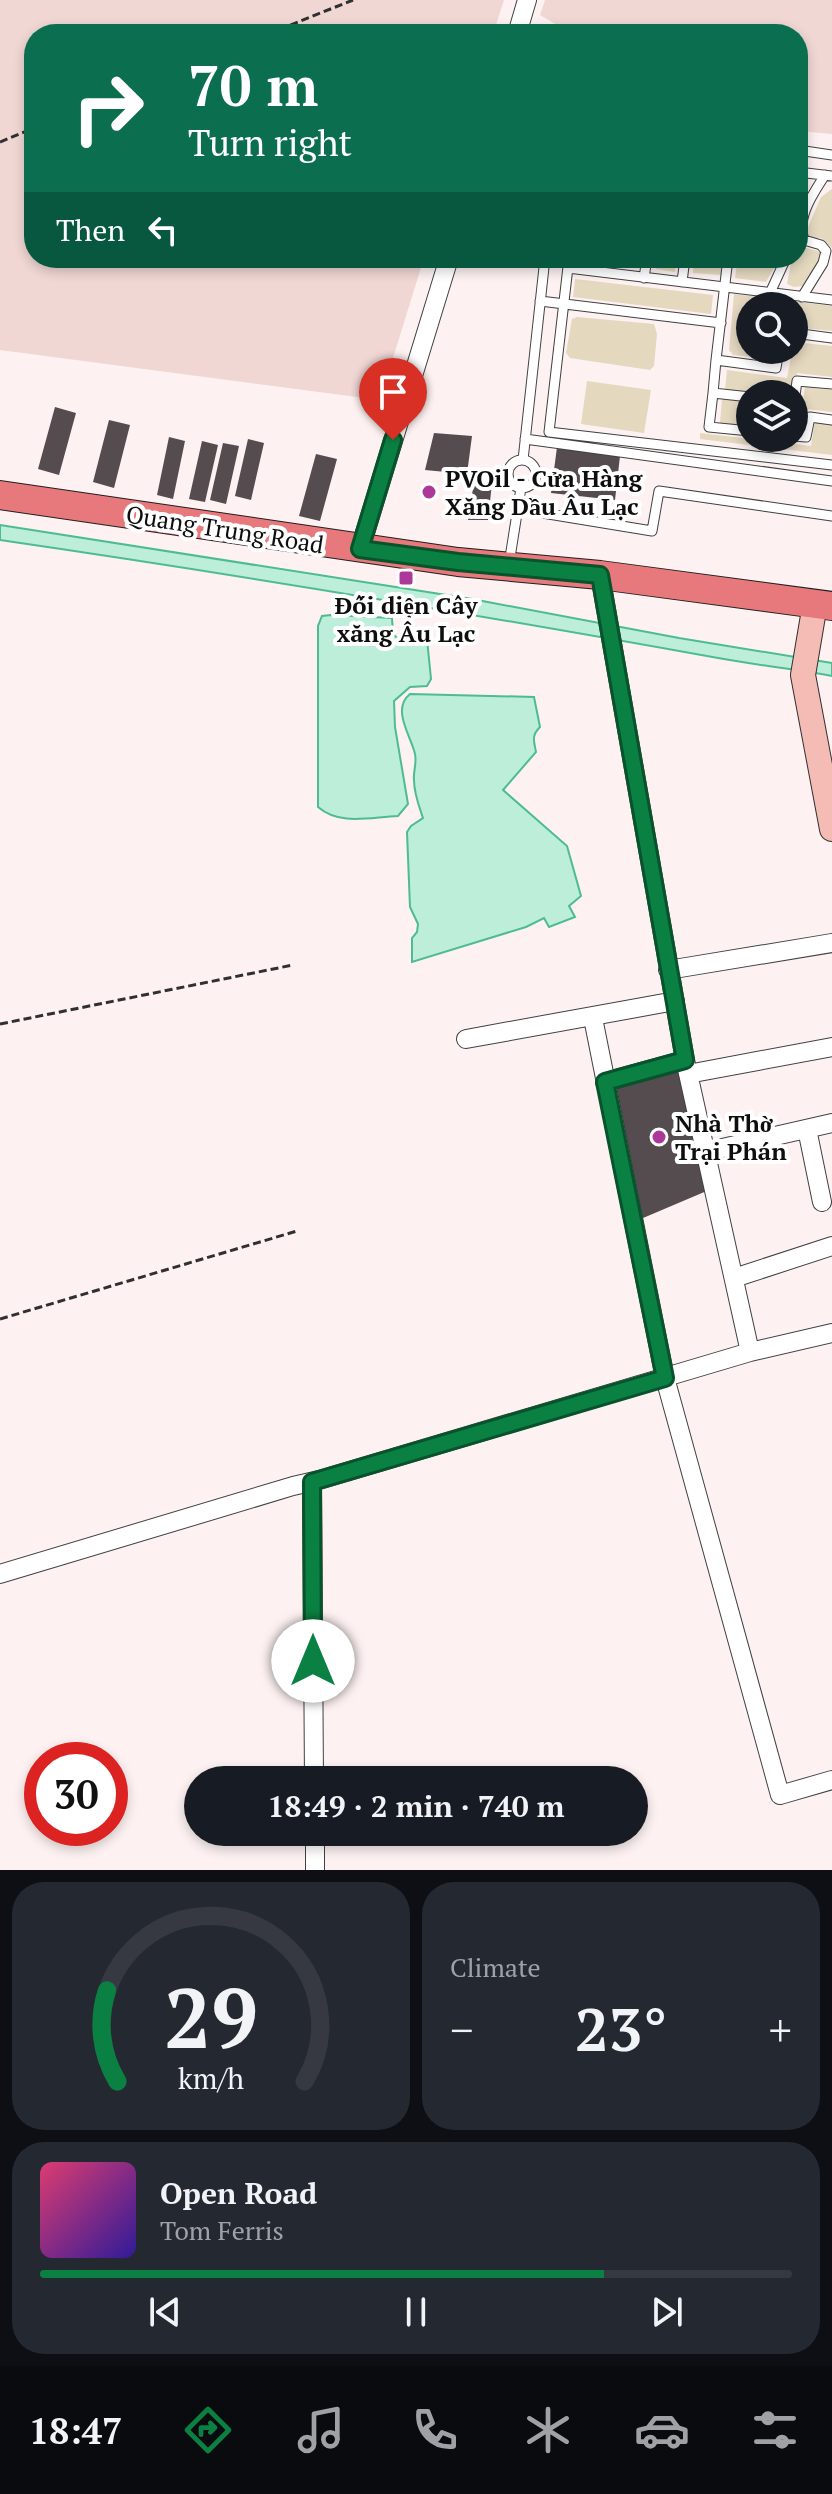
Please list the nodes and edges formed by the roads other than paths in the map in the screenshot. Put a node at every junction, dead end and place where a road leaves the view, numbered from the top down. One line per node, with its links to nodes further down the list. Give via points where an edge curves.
1 (527, 0): 2 (street)
2 (520, 24)
3 (808, 151): 4 (lane)
4 (832, 155)
5 (808, 173): 6 (lane)
6 (828, 176): 7 (lane)
7 (808, 205)
8 (808, 241): 22 (lane, via 826,251)
9 (446, 268): 51 (street)
10 (544, 268): 25 (lane)
11 (568, 268): 26 (lane)
12 (594, 268): 17 (lane)
13 (646, 268): 17 (lane)
14 (684, 268): 18 (lane)
15 (727, 268): 19 (lane)
16 (781, 268): 21 (lane)
17 (644, 278): 18 (lane)
18 (682, 282): 19 (lane)
19 (725, 287): 20 (lane); 27 (lane)
20 (762, 292)
21 (770, 292)
22 (805, 292)
23 (808, 298): 24 (lane)
24 (832, 300)
25 (540, 301): 26 (lane); 30 (lane)
26 (564, 304): 27 (lane); 31 (lane)
27 (721, 323): 32 (lane)
28 (808, 335): 29 (lane)
29 (832, 338)
30 (535, 354): 31 (lane); 43 (lane)
31 (557, 357): 45 (lane, via 549,432)
32 (716, 360): 33 (lane); 38 (lane)
33 (736, 363)
34 (746, 364): 35 (lane)
35 (777, 364)
36 (808, 382): 37 (lane)
37 (832, 384)
38 (713, 393): 39 (lane); 42 (lane, via 709,427)
39 (736, 395)
40 (832, 420): 41 (lane, via 810,417)
41 (808, 427)
42 (736, 430)
43 (525, 439): 44 (lane); 46 (lane)
44 (523, 460): 47 (lane, via 532,464 536,475 531,485); 47 (lane, via 512,464 508,474 511,484)
45 (832, 465)
46 (832, 481)
47 (521, 488): 49 (lane)
48 (0, 495): 51 (main road, Quang Trung Road)
49 (518, 509): 50 (lane, via 652,531 659,491); 52 (lane)
50 (832, 516)
51 (360, 549): 52 (main road, Quang Trung Road)
52 (508, 567): 53 (main road, Quang Trung Road)
53 (600, 575): 54 (main road, Quang Trung Road); 57 (street)
54 (824, 605): 55 (main road, via 805,664)
55 (832, 829)
56 (832, 943): 57 (street)
57 (668, 970): 58 (street)
58 (675, 1001): 59 (street); 62 (street)
59 (593, 1018): 60 (street); 63 (street)
60 (466, 1039)
61 (832, 1047): 62 (street)
62 (686, 1067): 63 (street); 66 (street)
63 (605, 1082): 72 (street)
64 (832, 1123): 65 (street)
65 (807, 1129): 66 (street); 67 (street)
66 (705, 1152): 69 (street)
67 (822, 1202)
68 (832, 1246): 69 (street)
69 (734, 1278): 71 (street)
70 (832, 1333): 71 (street)
71 (750, 1352): 72 (street)
72 (665, 1378): 73 (street); 76 (street, via 780,1795)
73 (315, 1481): 74 (street); 75 (street)
74 (0, 1574)
75 (314, 1766)
76 (832, 1780)
77 (315, 1846): 78 (street)
78 (315, 1870)

